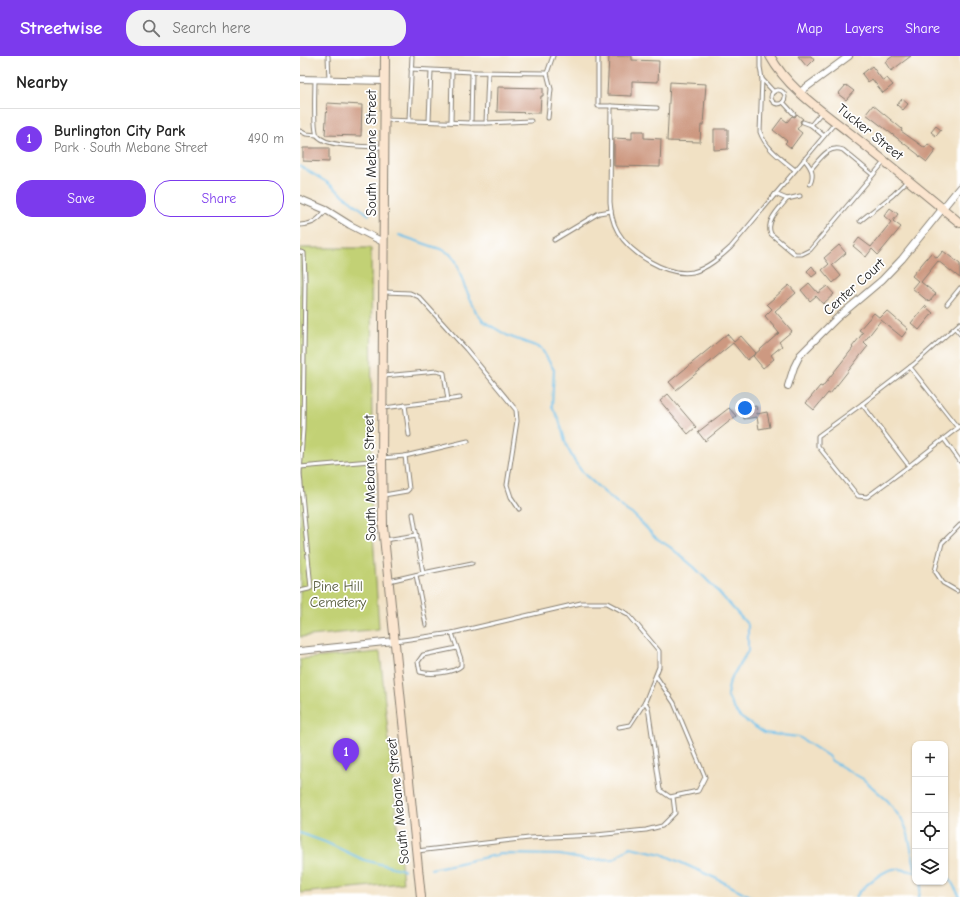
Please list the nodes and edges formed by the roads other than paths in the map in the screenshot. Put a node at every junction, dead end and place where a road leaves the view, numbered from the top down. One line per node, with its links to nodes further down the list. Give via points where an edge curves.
1 (328, 56): 18 (lane)
2 (385, 56): 19 (street, South Mebane Street)
3 (412, 56): 9 (lane)
4 (553, 56): 14 (lane)
5 (598, 56): 25 (lane, via 598,106)
6 (760, 56): 17 (lane)
7 (770, 56): 20 (street, Tucker Street)
8 (849, 56): 23 (street)
9 (411, 69): 10 (lane); 31 (lane)
10 (432, 71): 11 (lane); 32 (lane)
11 (452, 72): 12 (lane); 34 (lane)
12 (472, 72): 13 (lane); 37 (lane)
13 (488, 73): 14 (lane); 38 (lane)
14 (546, 73): 29 (lane, via 551,89)
15 (300, 79): 16 (street)
16 (316, 79): 18 (street); 41 (lane)
17 (762, 79): 21 (lane); 47 (lane, via 760,126 763,139)
18 (329, 80): 19 (street)
19 (385, 81): 30 (street, South Mebane Street)
20 (790, 84): 22 (lane); 23 (street, Tucker Street)
21 (774, 92): 22 (lane); 24 (lane, via 771,96 773,102)
22 (783, 92): 24 (lane)
23 (800, 92): 27 (street, Tucker Street)
24 (783, 102): 28 (lane)
25 (611, 106): 26 (lane); 58 (lane)
26 (657, 108)
27 (823, 111): 36 (street, Tucker Street); 39 (lane)
28 (794, 114)
29 (548, 118)
30 (385, 120): 31 (lane); 43 (street, South Mebane Street)
31 (409, 120): 32 (lane)
32 (429, 121): 34 (lane)
33 (530, 121): 38 (lane)
34 (451, 122): 37 (lane)
35 (803, 122): 39 (lane)
36 (836, 122): 42 (lane); 45 (street, Tucker Street)
37 (471, 123): 38 (lane)
38 (486, 123)
39 (811, 125): 42 (lane)
40 (300, 131): 41 (lane)
41 (317, 135): 43 (lane, via 338,144)
42 (824, 136): 44 (lane)
43 (384, 147): 63 (street, South Mebane Street)
44 (804, 159): 46 (lane); 47 (lane)
45 (885, 161): 48 (lane); 49 (street, Tucker Street)
46 (811, 169): 48 (lane, via 831,149 838,148); 50 (lane, via 813,173)
47 (796, 170): 52 (lane)
48 (873, 175): 55 (lane, via 810,250 802,254 795,254 769,231 771,220)
49 (908, 180): 56 (street, Tucker Street); 59 (lane)
50 (810, 184)
51 (960, 187): 56 (street, Center Court)
52 (775, 194): 55 (lane); 58 (lane, via 726,252 693,272 665,269 650,262 626,243 617,231)
53 (800, 196): 55 (lane)
54 (300, 199): 57 (street)
55 (788, 199)
56 (942, 209): 60 (street, Tucker Street); 74 (street, Center Court, via 882,280 837,318 800,355)
57 (326, 210): 61 (lane, via 312,224); 63 (street)
58 (611, 211): 62 (lane, via 599,213)
59 (860, 221)
60 (960, 223)
61 (300, 226)
62 (554, 240)
63 (383, 242): 66 (street, South Mebane Street)
64 (300, 252): 69 (lane, via 304,253 305,281)
65 (960, 288): 67 (lane)
66 (383, 292): 73 (street, South Mebane Street); 91 (lane, via 410,293 419,297 516,410 517,421 508,485 511,497)
67 (947, 304)
68 (960, 323): 70 (lane)
69 (302, 328): 88 (lane, via 303,429)
70 (955, 328): 71 (lane); 72 (lane)
71 (960, 334)
72 (910, 367): 77 (lane); 80 (lane)
73 (382, 377): 76 (lane, via 437,371 444,373); 79 (street, South Mebane Street)
74 (788, 386)
75 (460, 398): 76 (lane)
76 (448, 400): 78 (lane)
77 (862, 404): 87 (lane); 87 (lane, via 818,436 818,446 858,496 867,497)
78 (406, 405): 79 (lane); 81 (lane)
79 (382, 408): 85 (street, South Mebane Street)
80 (959, 427): 82 (lane)
81 (409, 435)
82 (944, 439): 86 (lane); 87 (lane)
83 (468, 441): 84 (lane)
84 (405, 456): 85 (lane); 90 (lane, via 409,489)
85 (382, 459): 88 (lane); 90 (street, South Mebane Street)
86 (960, 461)
87 (909, 466)
88 (300, 467): 89 (lane)
89 (300, 473): 100 (lane, via 311,582 309,590)
90 (382, 496): 95 (street, South Mebane Street)
91 (519, 509)
92 (413, 514): 94 (lane)
93 (960, 525): 101 (lane, via 942,543 935,571 943,583)
94 (417, 535): 95 (lane); 97 (lane)
95 (384, 540): 99 (street, South Mebane Street)
96 (472, 563): 97 (lane)
97 (423, 573): 98 (lane)
98 (416, 574): 99 (lane); 102 (lane)
99 (388, 582): 104 (street, South Mebane Street)
100 (300, 591)
101 (957, 591)
102 (426, 625)
103 (452, 633): 104 (lane); 105 (lane); 107 (lane, via 581,603 607,603 628,614 659,651 659,668)
104 (394, 641): 106 (street); 111 (street, South Mebane Street)
105 (457, 648): 105 (lane, via 461,658 461,666 457,670 427,674 420,672 418,662 423,655)
106 (300, 651)
107 (656, 676): 108 (lane); 110 (lane, via 674,703 705,777 698,791)
108 (645, 702): 109 (lane, via 630,725); 110 (lane, via 648,707 660,790)
109 (619, 727)
110 (674, 797): 111 (lane, via 675,813 662,826 646,830 529,838)
111 (417, 851): 112 (street, South Mebane Street)
112 (421, 897)

